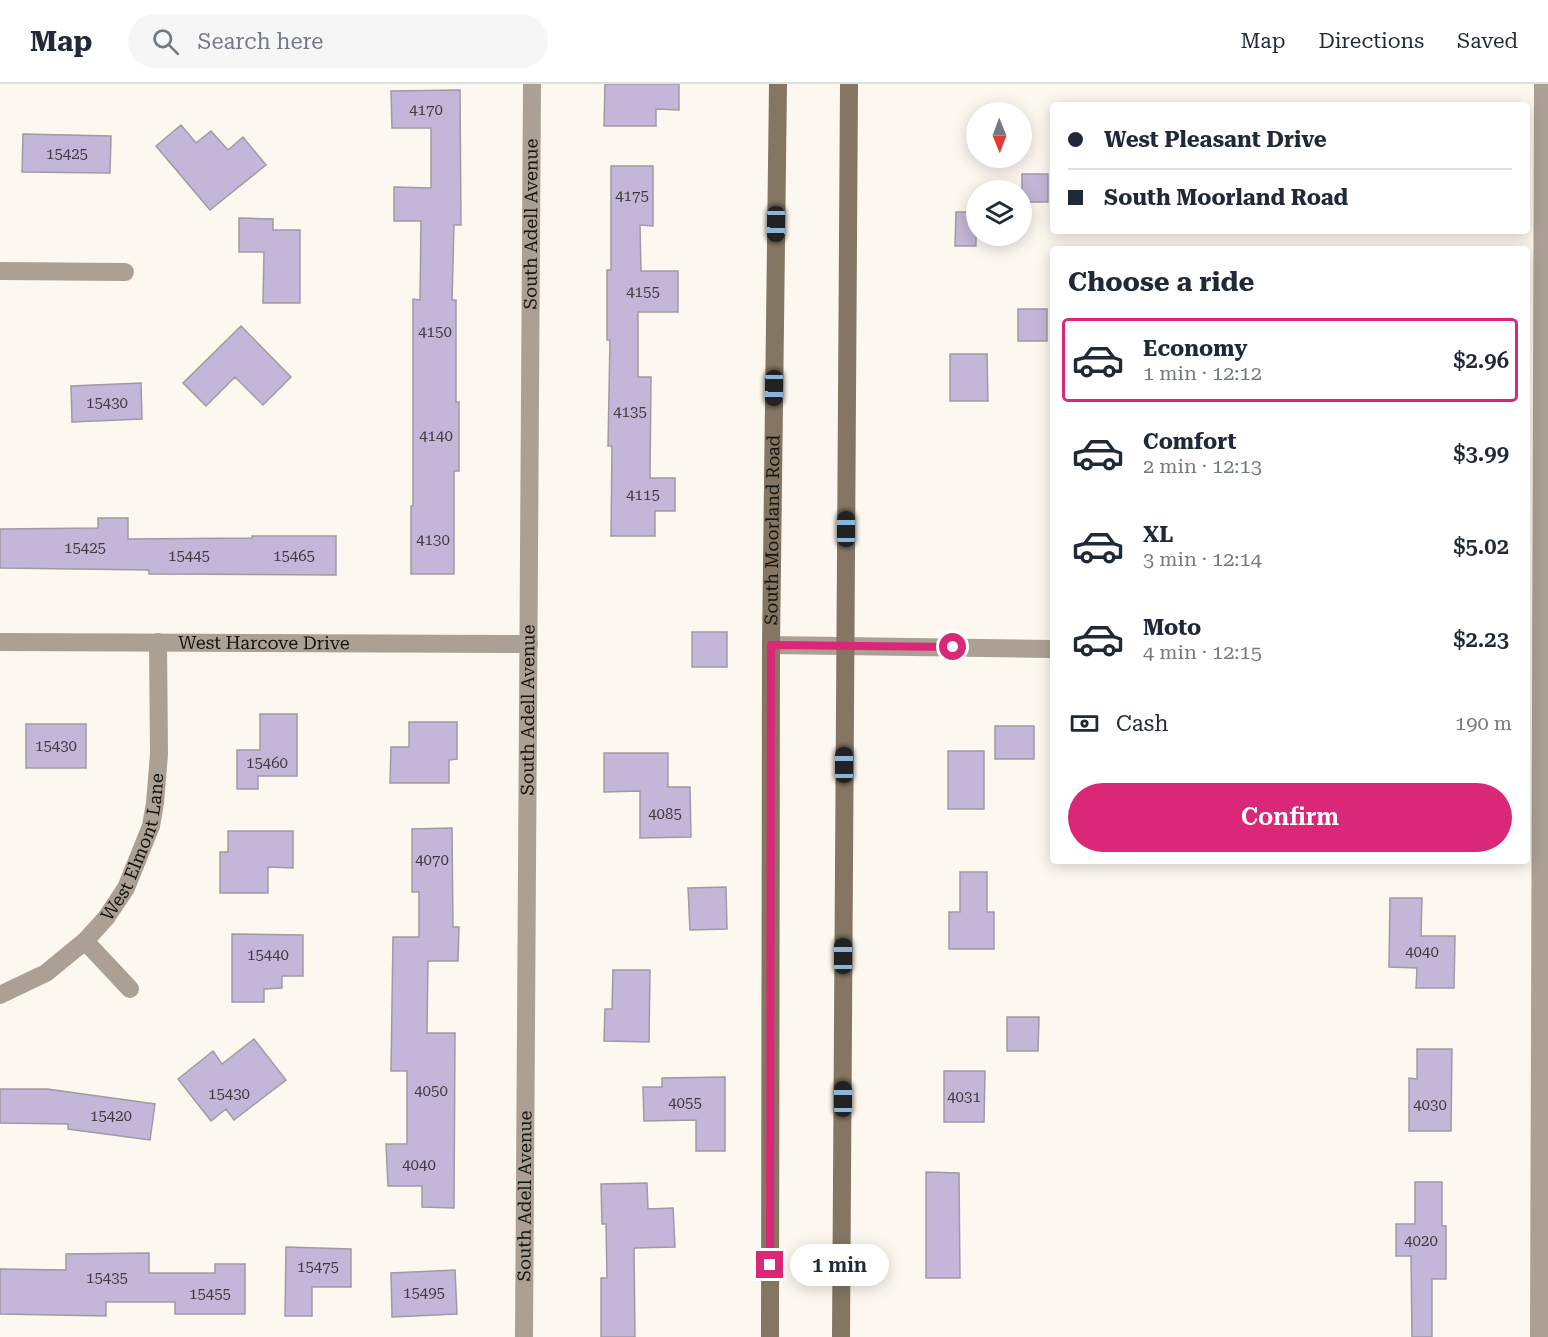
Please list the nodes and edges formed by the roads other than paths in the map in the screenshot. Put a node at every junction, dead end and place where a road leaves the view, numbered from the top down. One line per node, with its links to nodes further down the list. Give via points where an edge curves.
1 (532, 84): 9 (street, South Adell Avenue)
2 (778, 84): 10 (main road, South Moorland Road)
3 (849, 84): 11 (main road)
4 (1543, 84): 13 (street)
5 (0, 271): 6 (street)
6 (125, 272)
7 (0, 642): 8 (street, West Harcove Drive)
8 (158, 642): 9 (street, West Harcove Drive); 14 (street, West Elmont Lane, via 159,754 151,826 126,888)
9 (529, 644): 17 (street, South Adell Avenue)
10 (771, 645): 11 (street); 18 (main road, South Moorland Road)
11 (845, 646): 12 (street); 19 (main road)
12 (1050, 649)
13 (1539, 652): 20 (street)
14 (85, 941): 15 (street); 16 (street, West Elmont Lane, via 46,973)
15 (130, 989)
16 (0, 995)
17 (524, 1337)
18 (770, 1337)
19 (842, 1337)
20 (1539, 1337)

